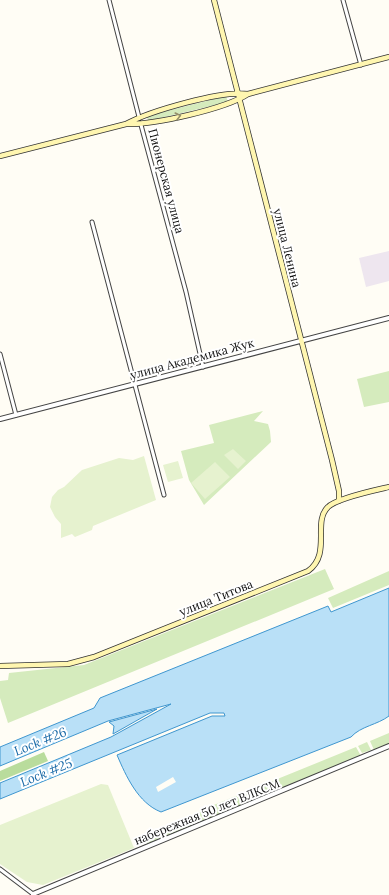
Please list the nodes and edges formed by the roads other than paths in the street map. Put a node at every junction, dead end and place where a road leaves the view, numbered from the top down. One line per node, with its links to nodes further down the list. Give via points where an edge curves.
1 (109, 0): 9 (street, Пионерская улица)
2 (214, 0): 6 (main road, улица Ленина)
3 (343, 0): 5 (street)
4 (389, 57): 5 (main road)
5 (361, 65): 7 (main road)
6 (237, 92): 7 (main road); 8 (main road, улица Ленина); 9 (main road)
7 (248, 94): 8 (main road)
8 (239, 100): 11 (main road, one-way to 8); 15 (main road, улица Ленина)
9 (139, 117): 10 (main road); 11 (main road, Пионерская улица)
10 (126, 124): 11 (main road); 12 (main road)
11 (141, 125): 17 (street, Пионерская улица, via 186,292)
12 (0, 156)
13 (92, 222): 18 (street)
14 (389, 318): 15 (street, улица Академика Жук)
15 (300, 341): 17 (street, улица Академика Жук); 23 (main road, улица Ленина, via 338,484)
16 (0, 354): 19 (street)
17 (202, 367): 18 (street, улица Академика Жук)
18 (136, 384): 19 (street, улица Академика Жук); 22 (street)
19 (16, 415): 20 (street, улица Академика Жук)
20 (0, 419)
21 (389, 487): 23 (main road, улица Титова)
22 (164, 495)
23 (339, 501): 24 (main road, улица Титова, via 329,506 325,512 319,560 308,572 94,657 68,664)
24 (0, 666)
25 (389, 746): 27 (street, набережная 50 лет ВЛКСМ)
26 (0, 870): 27 (street)
27 (34, 894)

